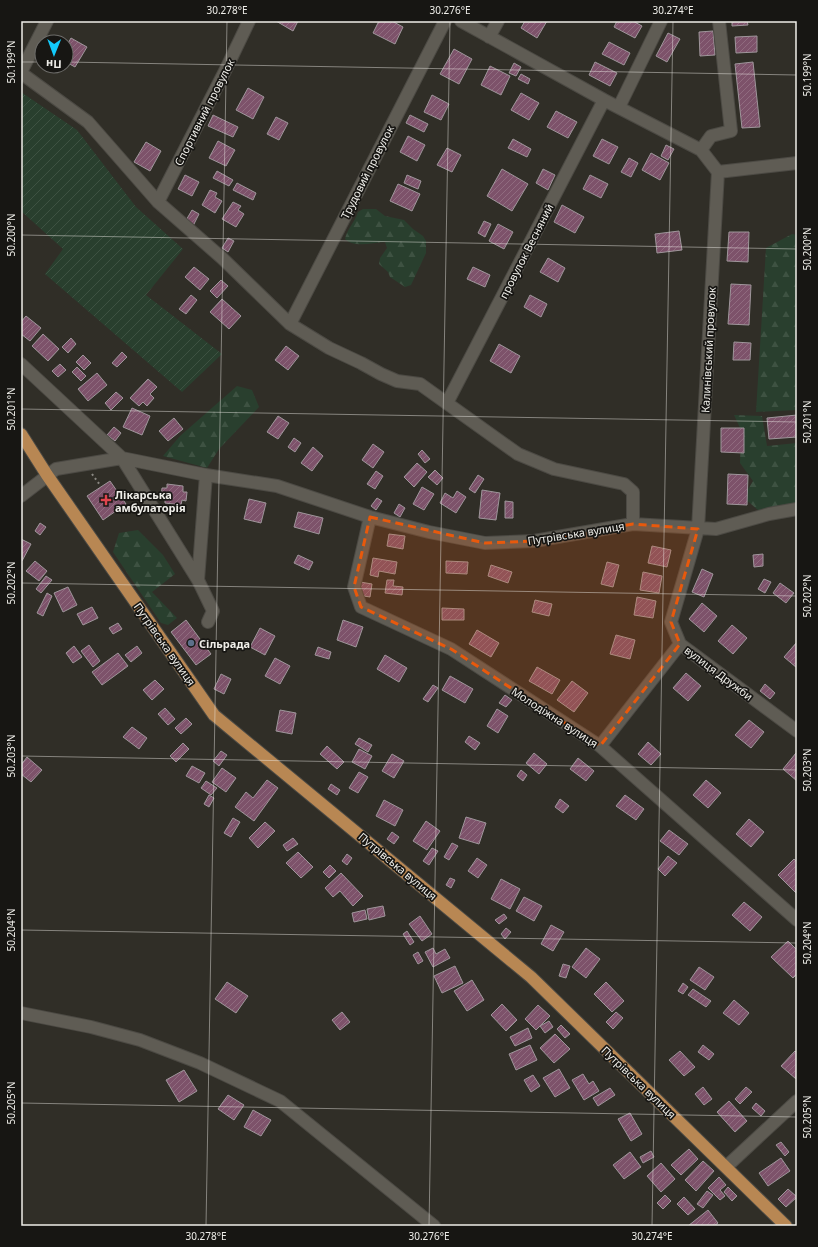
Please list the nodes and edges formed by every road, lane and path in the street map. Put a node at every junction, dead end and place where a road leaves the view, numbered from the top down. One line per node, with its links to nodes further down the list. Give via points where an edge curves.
1 (47, 21): 9 (street)
2 (249, 21): 15 (street, Спортивний провулок)
3 (445, 21): 16 (street, Трудовий провулок)
4 (461, 21): 8 (street)
5 (498, 21): 8 (street)
6 (661, 21): 11 (street)
7 (720, 21): 12 (street, via 730,131 712,136)
8 (489, 37): 10 (street)
9 (21, 72): 15 (street, via 88,122)
10 (604, 100): 11 (street); 18 (street, провулок Весняний)
11 (619, 107): 12 (street)
12 (701, 150): 14 (street)
13 (797, 163): 14 (street)
14 (718, 172): 27 (street, Калинівський провулок)
15 (158, 202): 16 (street, via 222,258)
16 (290, 324): 18 (street, via 329,348 397,381 420,384)
17 (21, 364): 20 (street)
18 (447, 403): 26 (street, via 518,454 554,469 624,484 633,492)
19 (21, 434): 21 (main road, Путрівська вулиця)
20 (122, 458): 21 (street, Путрівська вулиця, via 56,469); 22 (street, Путрівська вулиця); 28 (street)
21 (47, 475): 23 (street); 36 (main road, Путрівська вулиця, via 214,715 531,977)
22 (206, 476): 25 (street, Путрівська вулиця, via 277,486); 28 (street)
23 (21, 496)
24 (797, 510): 27 (street, Путрівська вулиця, via 769,514 716,529)
25 (370, 516): 26 (street, Путрівська вулиця, via 429,532 485,543 534,541); 32 (street, Молодіжна вулиця, via 354,588 361,607 451,649)
26 (633, 524): 27 (street, Путрівська вулиця)
27 (698, 529): 30 (street, вулиця Дружби, via 671,622)
28 (198, 580): 29 (street, via 213,611)
29 (208, 622)
30 (680, 644): 31 (street, вулиця Дружби); 32 (street)
31 (797, 731)
32 (600, 746): 33 (street, Молодіжна вулиця)
33 (797, 920)
34 (21, 1013): 37 (street, via 140,1040 200,1063 280,1101)
35 (797, 1101): 36 (street)
36 (726, 1167): 38 (main road, Путрівська вулиця)
37 (434, 1226)
38 (786, 1226)

